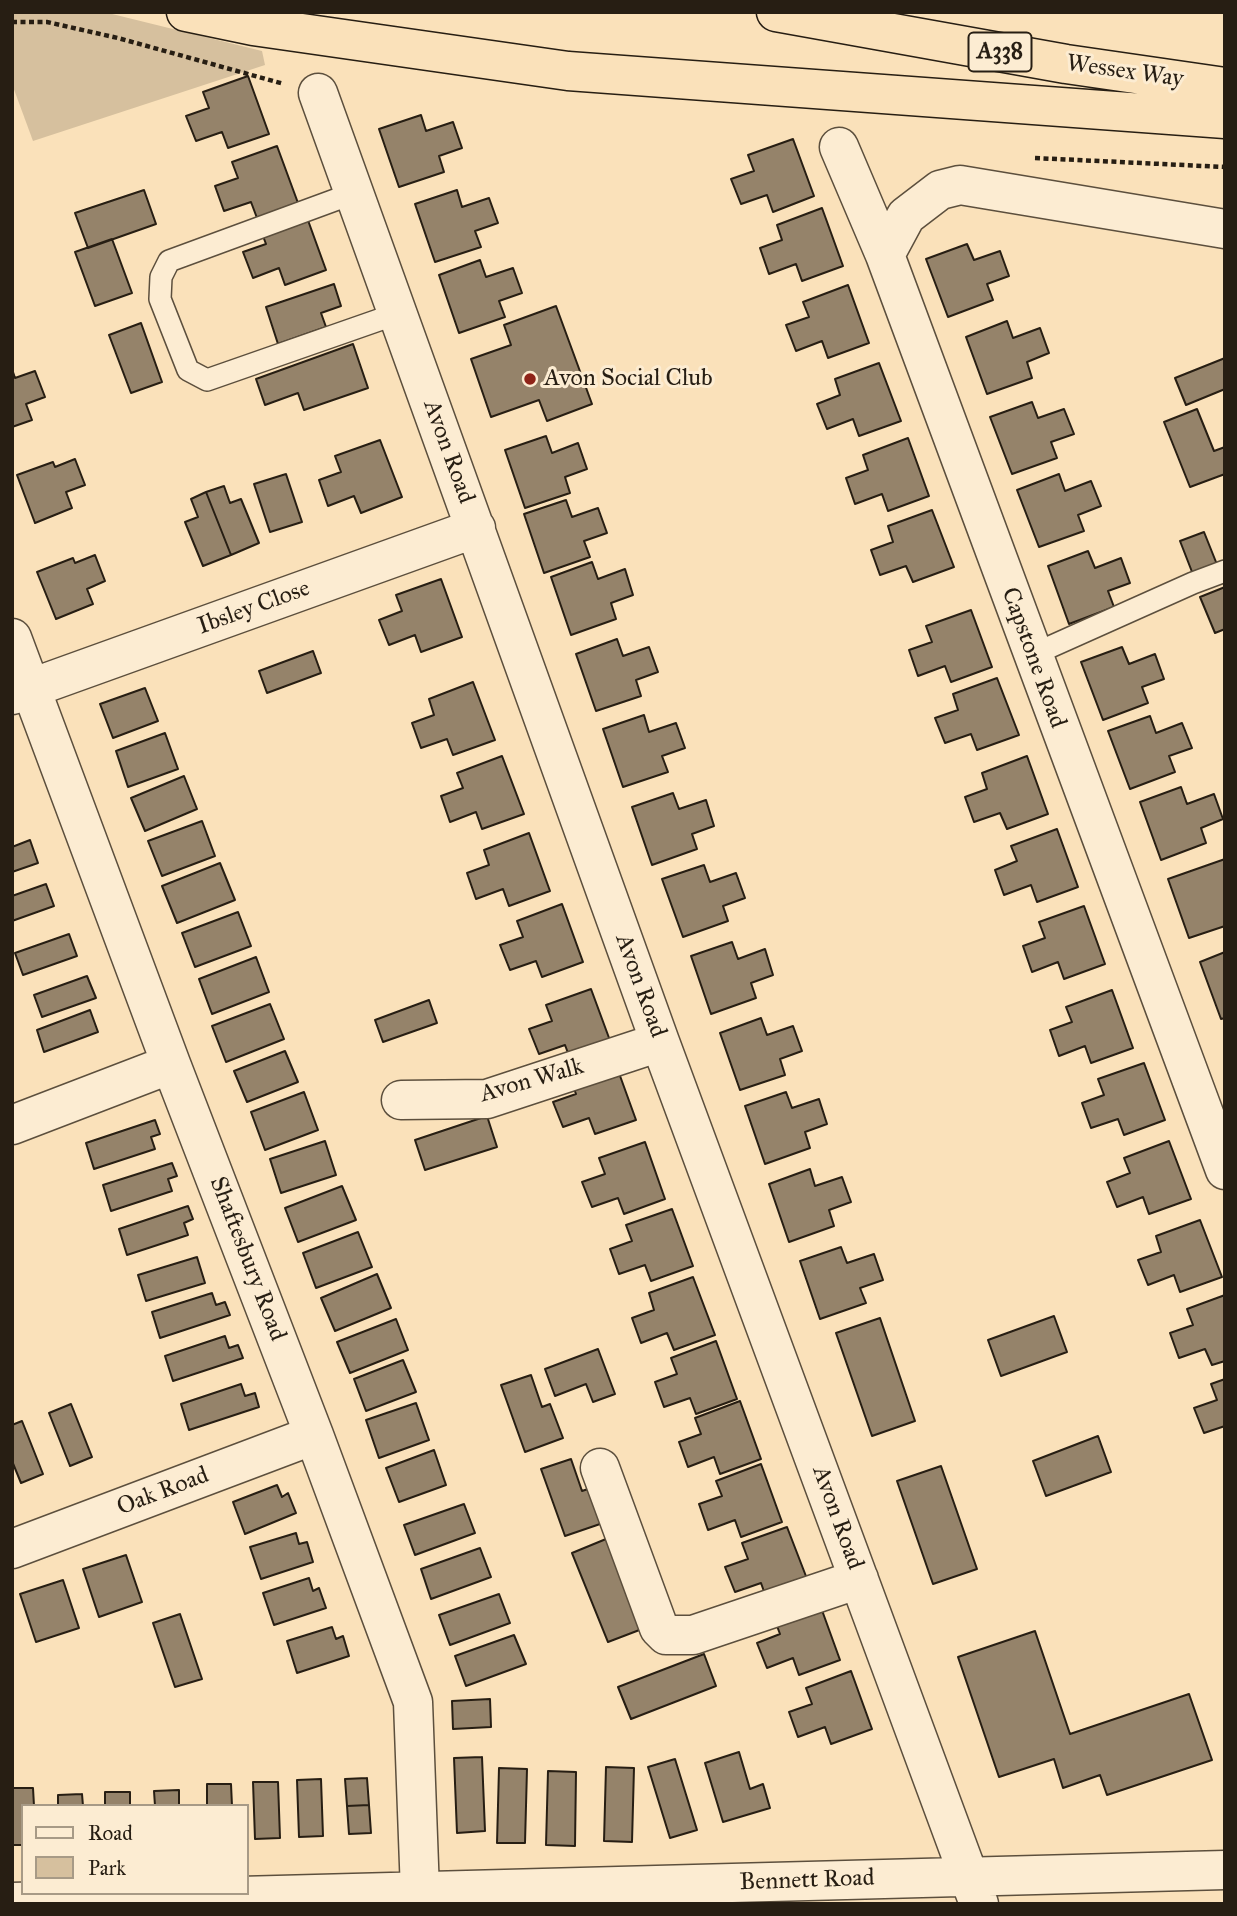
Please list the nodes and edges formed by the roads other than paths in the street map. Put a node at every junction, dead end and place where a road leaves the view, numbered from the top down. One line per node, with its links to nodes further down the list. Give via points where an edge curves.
1 (186, 12): 5 (highway, via 253,26 568,71)
2 (776, 12): 3 (highway, Wessex Way / A338, via 1066,64)
3 (1225, 87)
4 (318, 93): 7 (street, Avon Road)
5 (1225, 119)
6 (839, 147): 9 (street, Capstone Road)
7 (354, 193): 10 (street, Avon Road); 10 (lane, via 169,261 161,277 160,299 188,370 207,380)
8 (1225, 229): 9 (street, via 960,185 940,190 906,216)
9 (885, 255): 14 (street, Capstone Road)
10 (396, 314): 11 (street, Avon Road)
11 (476, 528): 15 (street, Ibsley Close); 16 (street, Avon Road)
12 (1225, 570): 14 (lane)
13 (12, 638): 15 (street, Shaftesbury Road)
14 (1032, 655): 20 (street, Capstone Road)
15 (22, 692): 17 (street, Shaftesbury Road)
16 (660, 1042): 18 (street, Avon Walk, via 487,1099); 24 (street, Avon Road)
17 (172, 1064): 19 (street); 21 (street, Shaftesbury Road)
18 (401, 1100)
19 (12, 1125)
20 (1225, 1170)
21 (314, 1435): 23 (street, Oak Road); 27 (street, Shaftesbury Road, via 413,1702)
22 (600, 1468): 24 (street, via 659,1628 666,1635 693,1635)
23 (12, 1549)
24 (859, 1579): 26 (street, Avon Road)
25 (1225, 1870): 26 (street, Bennett Road)
26 (974, 1890): 27 (street, Bennett Road)
27 (400, 1896): 28 (street, Bennett Road)
28 (12, 1902)

